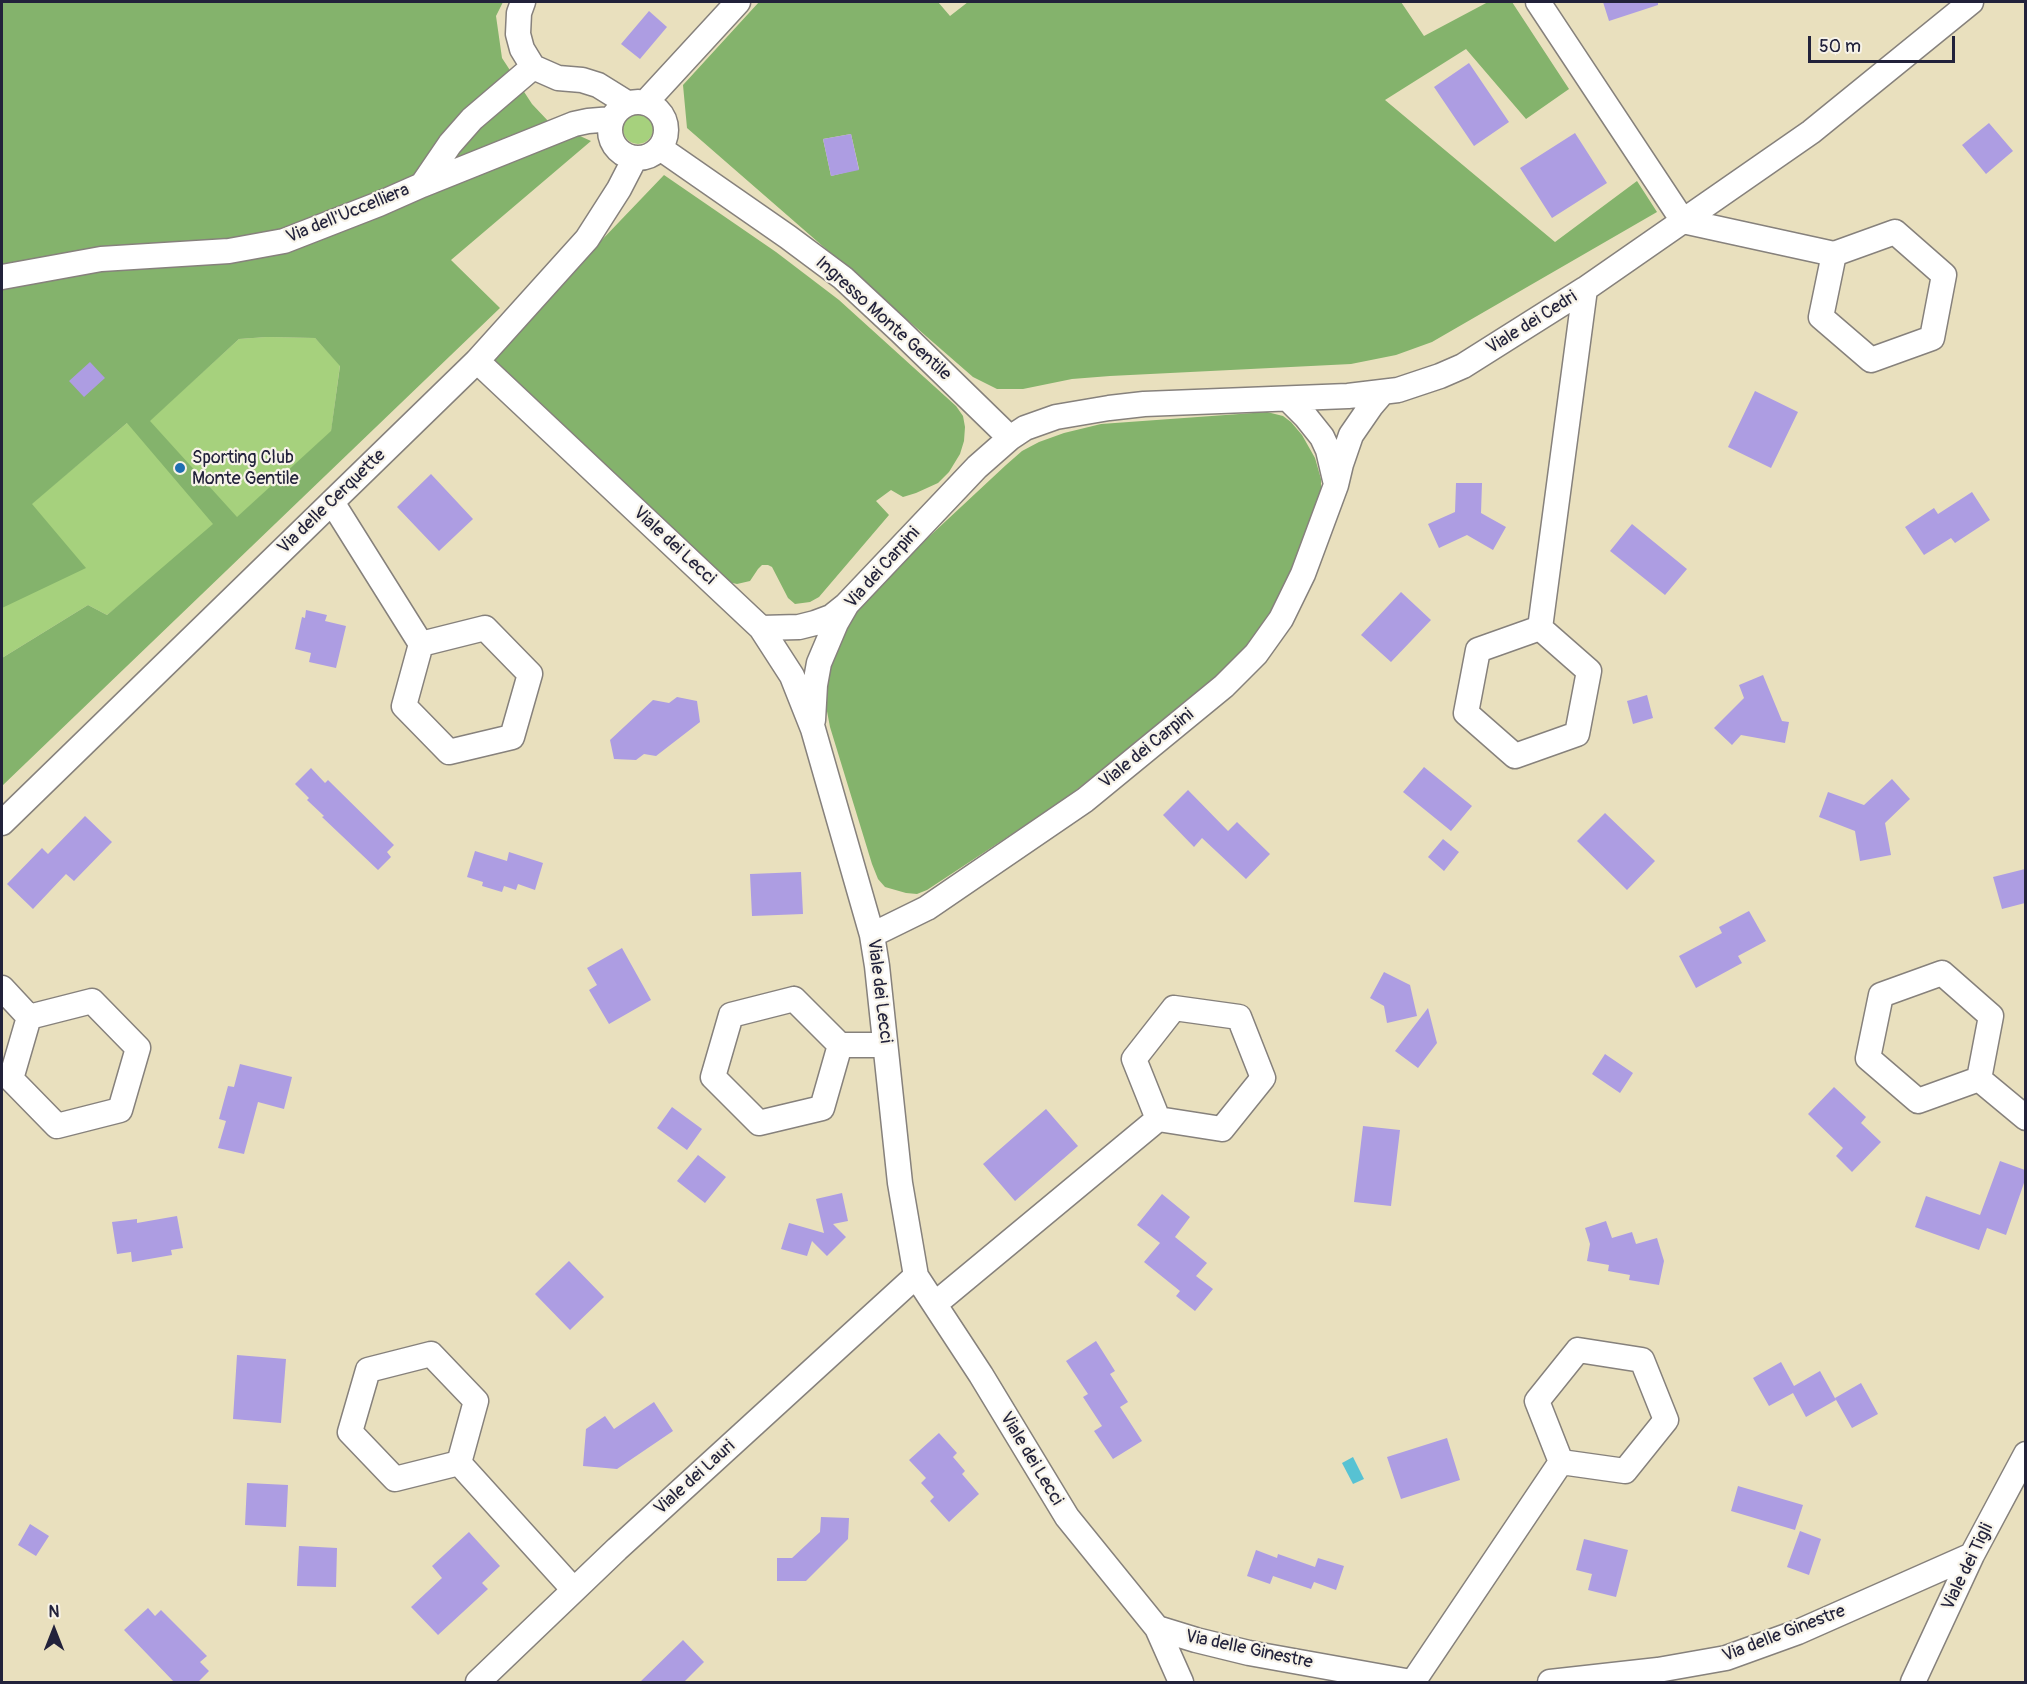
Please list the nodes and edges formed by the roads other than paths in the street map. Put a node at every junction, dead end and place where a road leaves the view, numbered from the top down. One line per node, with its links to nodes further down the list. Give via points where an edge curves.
1 (523, 2): 5 (street, via 518,34)
2 (738, 2): 6 (street)
3 (1538, 2): 10 (street)
4 (1971, 2): 10 (street, Viale dei Cedri, via 1811,132)
5 (533, 67): 6 (street, via 558,78 598,85); 9 (street, via 472,119)
6 (628, 108): 7 (street, via 654,106 661,113 667,130); 8 (street, via 610,136 619,151); 9 (street, Via dell'Uccelliera, via 574,124)
7 (660, 148): 8 (street, via 644,158); 17 (street, Ingresso Monte Gentile, via 843,278)
8 (635, 158): 14 (street, Via delle Cerquette, via 587,239)
9 (422, 185): 12 (street, Via dell'Uccelliera, via 294,238 266,245 100,260)
10 (1683, 221): 11 (street); 13 (street, Viale dei Cedri)
11 (1833, 254): 11 (street, via 1821,317 1870,360 1932,339 1944,275 1895,232)
12 (2, 277)
13 (1585, 289): 15 (street, Viale dei Cedri, via 1463,366); 22 (street)
14 (477, 361): 19 (street, Via delle Cerquette); 21 (street, Viale dei Lecci)
15 (1383, 393): 16 (street, Viale dei Cedri); 18 (street, Viale dei Carpini, via 1351,435)
16 (1288, 399): 17 (street, Viale dei Cedri, via 1109,408 1056,417); 18 (street, via 1322,437)
17 (1010, 438): 20 (street, Via dei Carpini, via 977,467)
18 (1336, 485): 26 (street, Viale dei Carpini, via 1303,574 1281,619 1256,654 1224,686 1085,800 927,908)
19 (332, 502): 23 (street); 25 (street, Via delle Cerquette)
20 (847, 604): 21 (street, via 831,617 815,623); 24 (street, Via dei Carpini, via 819,663)
21 (761, 628): 24 (street, Viale dei Lecci, via 792,676)
22 (1540, 628): 22 (street, via 1478,650 1466,713 1515,756 1577,734 1589,671)
23 (422, 644): 23 (street, via 404,706 426,729 449,752 512,737 530,674 485,628)
24 (813, 729): 26 (street, Viale dei Lecci)
25 (2, 823)
26 (872, 935): 30 (street, Viale dei Lecci)
27 (2, 988): 28 (street)
28 (29, 1017): 28 (street, via 11,1080 57,1126 120,1110 138,1048 92,1001)
29 (840, 1045): 29 (street, via 794,999 784,1001 731,1015 713,1077 759,1123 822,1108); 30 (street)
30 (885, 1045): 34 (street, Viale dei Lecci, via 900,1183)
31 (1979, 1080): 31 (street, via 1991,1016 1983,1009 1942,974 1881,995 1868,1058 1876,1065 1918,1101); 32 (street)
32 (2025, 1118)
33 (1158, 1119): 33 (street, via 1222,1129 1263,1078 1239,1017 1174,1008 1134,1059); 35 (street)
34 (916, 1276): 35 (street, Viale dei Lecci); 40 (street, Viale dei Lauri)
35 (935, 1304): 41 (street, Viale dei Lecci, via 1067,1517)
36 (2025, 1454): 39 (street, Viale dei Tigli)
37 (1561, 1462): 37 (street, via 1625,1471 1659,1429 1666,1420 1642,1360 1578,1350 1537,1401); 44 (street)
38 (459, 1463): 38 (street, via 476,1401 431,1354 368,1370 350,1432 395,1479); 40 (street)
39 (1972, 1555): 45 (street, Via delle Ginestre, via 1789,1635 1726,1658); 46 (street, Viale dei Tigli)
40 (574, 1590): 42 (street, Viale dei Lauri)
41 (1157, 1628): 43 (street, Viale dei Lecci); 44 (street, Via delle Ginestre, via 1249,1653)
42 (478, 1683)
43 (1181, 1683)
44 (1412, 1683)
45 (1551, 1683)
46 (1913, 1683)

